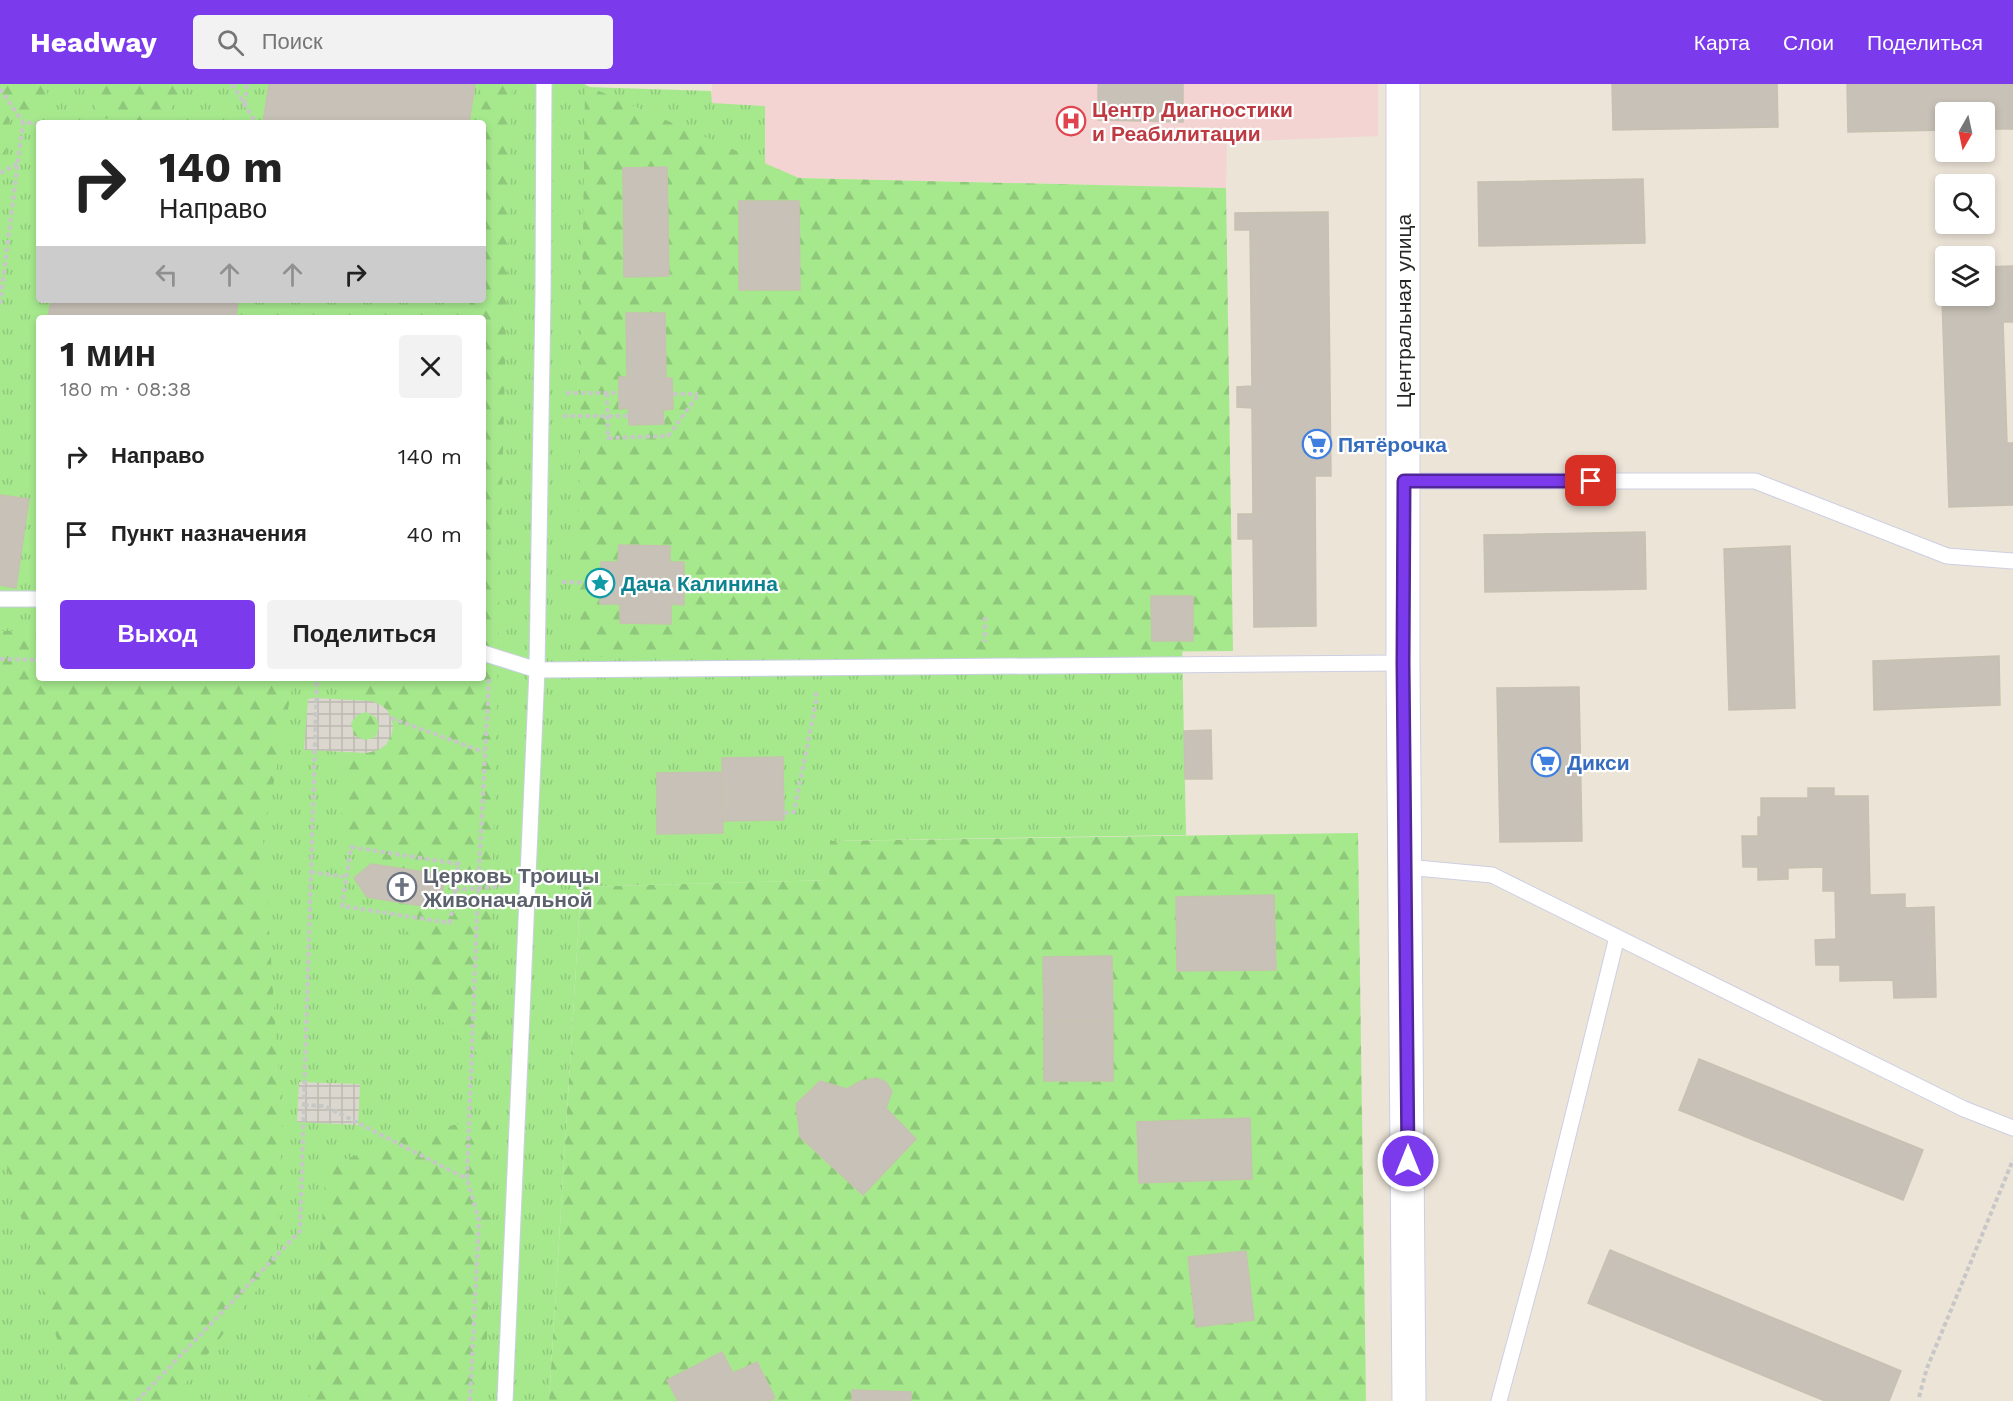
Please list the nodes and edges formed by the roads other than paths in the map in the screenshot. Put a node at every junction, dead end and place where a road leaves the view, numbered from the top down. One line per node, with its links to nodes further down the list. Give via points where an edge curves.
1 (544, 84): 9 (lane)
2 (1403, 84): 3 (main road, Центральная улица)
3 (1404, 481): 4 (lane, via 1755,481 1947,556); 8 (main road, Центральная улица)
4 (2013, 561)
5 (0, 599): 6 (lane)
6 (36, 599)
7 (486, 654): 9 (lane)
8 (1403, 663): 9 (lane); 10 (main road, Центральная улица)
9 (537, 670): 13 (lane)
10 (1406, 867): 11 (lane, via 1491,875); 14 (main road, Центральная улица)
11 (1617, 937): 12 (lane, via 1964,1109); 15 (lane)
12 (2013, 1128)
13 (505, 1401)
14 (1409, 1401)
15 (1499, 1401)

